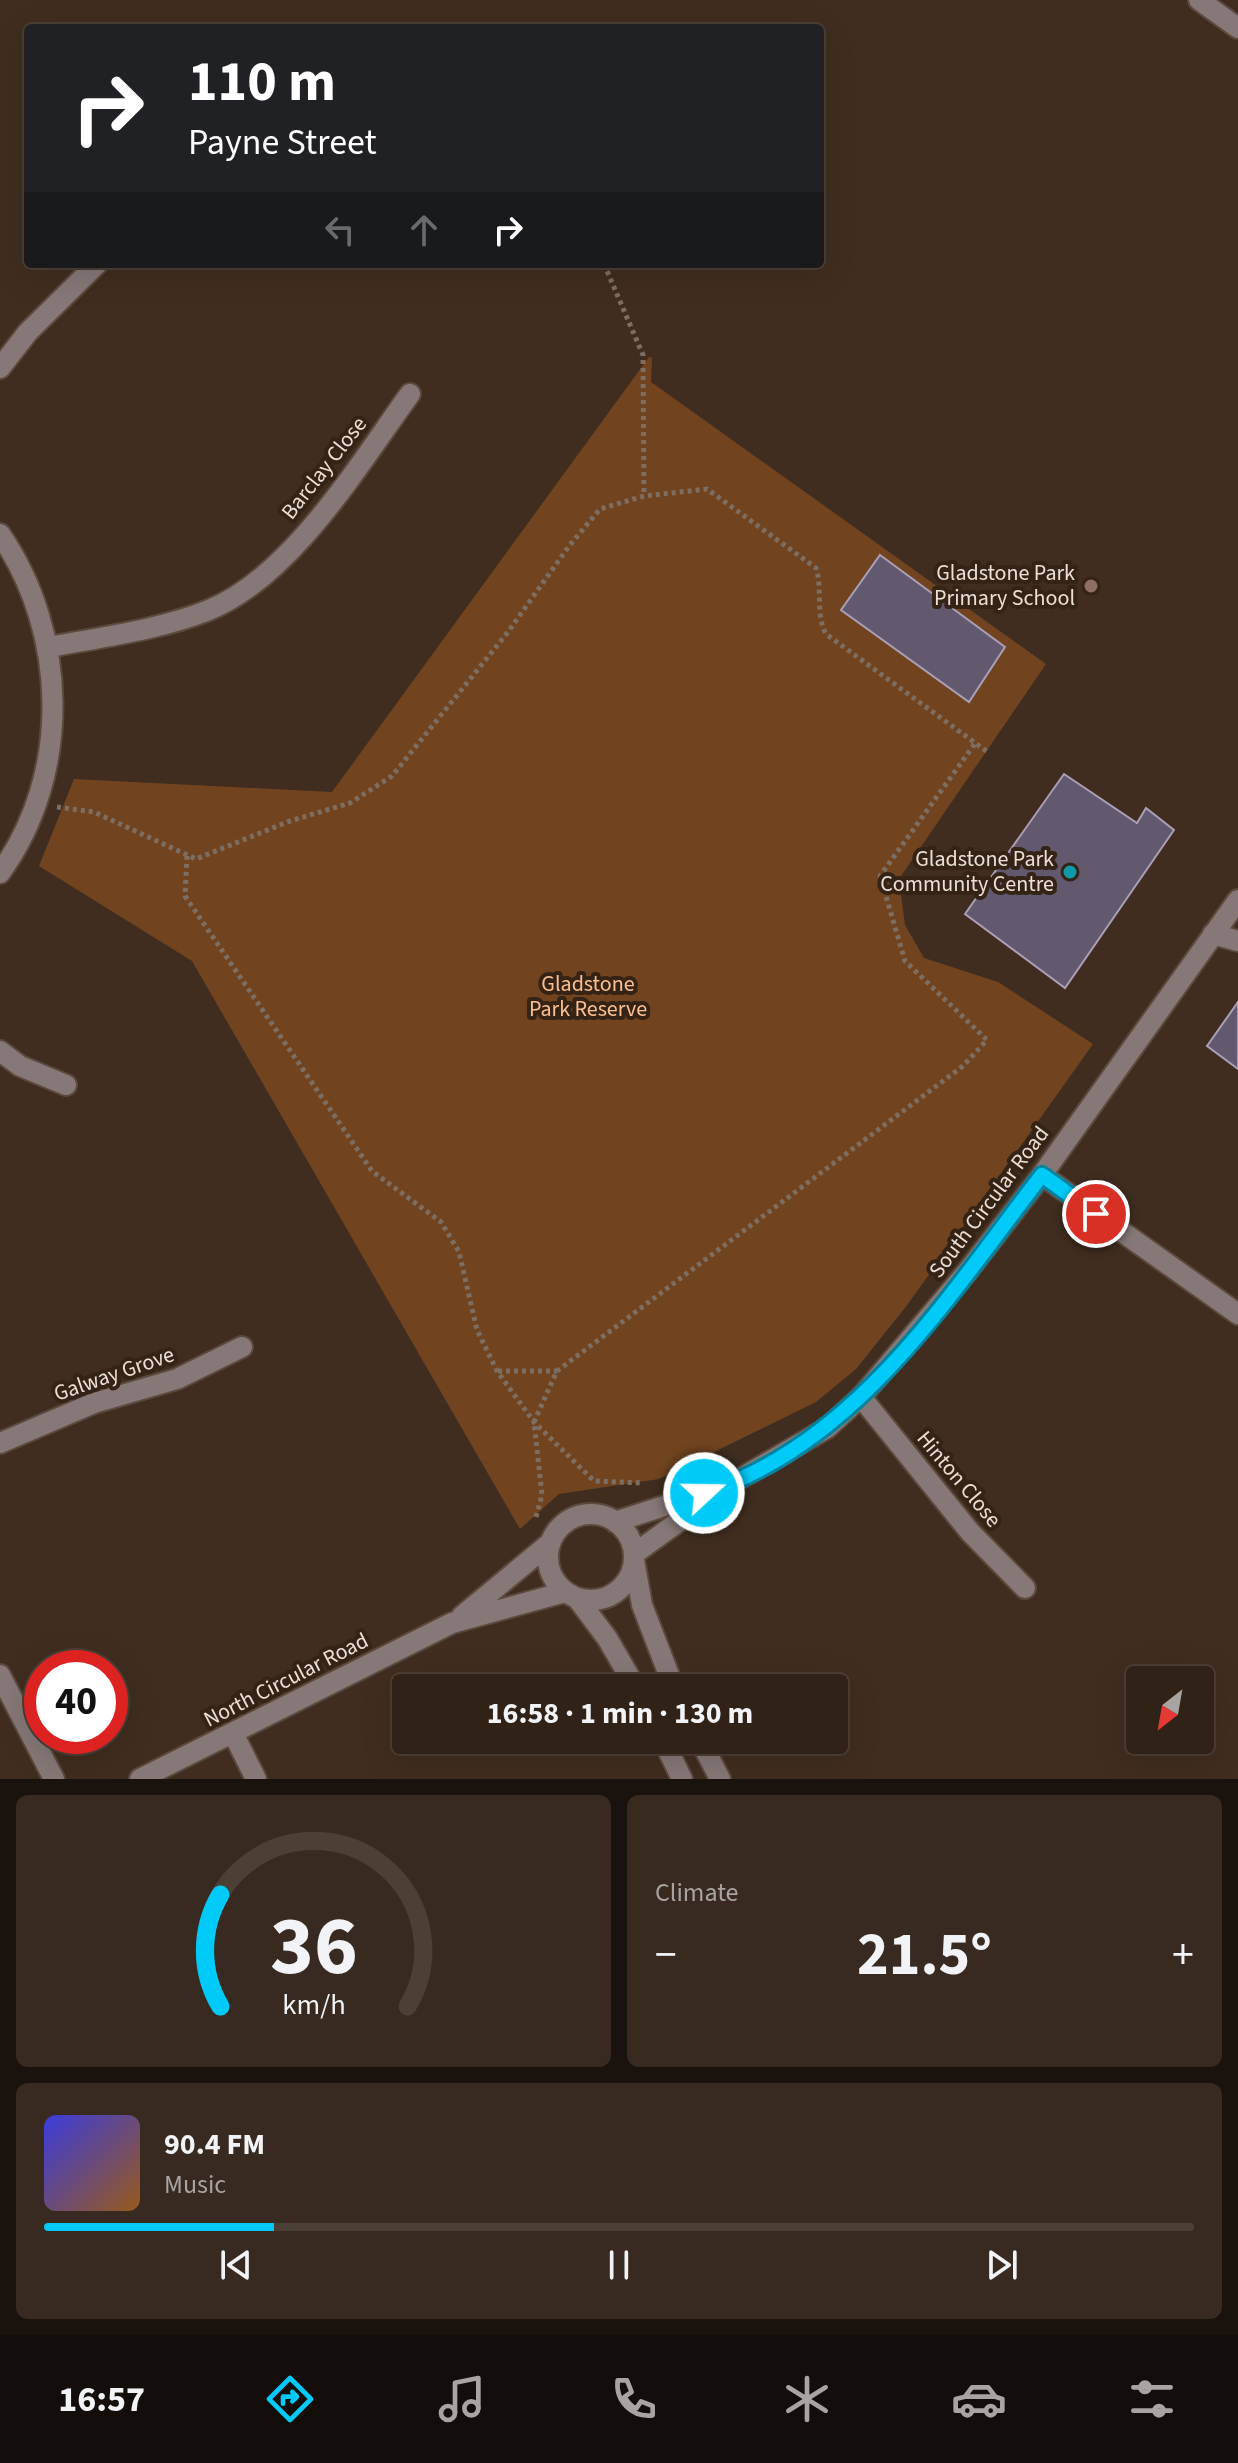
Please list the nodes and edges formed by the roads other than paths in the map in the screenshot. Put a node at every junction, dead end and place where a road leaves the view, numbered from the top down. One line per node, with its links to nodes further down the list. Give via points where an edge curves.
1 (1199, 0): 2 (street)
2 (1238, 28)
3 (93, 268): 4 (street)
4 (0, 368)
5 (410, 394): 7 (street, Barclay Close, via 313,527 260,578 210,609 132,632)
6 (0, 534): 7 (street, via 16,557)
7 (49, 647): 8 (street, via 55,723 36,804)
8 (0, 873)
9 (1238, 900): 10 (street, South Circular Road)
10 (1213, 934): 11 (street); 14 (street, South Circular Road)
11 (1238, 941)
12 (0, 1051): 13 (street, via 20,1066)
13 (66, 1085)
14 (1042, 1175): 15 (street); 17 (street, South Circular Road)
15 (1238, 1314)
16 (242, 1347): 18 (street, Galway Grove, via 177,1379 94,1403)
17 (861, 1397): 19 (street, South Circular Road, via 827,1428); 23 (street, Hinton Close, via 970,1532)
18 (0, 1443)
19 (729, 1485): 20 (street, South Circular Road); 22 (street, South Circular Road)
20 (615, 1522): 21 (street, via 603,1516 577,1516); 22 (street, via 625,1531)
21 (550, 1543): 24 (street, via 549,1570); 25 (street, North Circular Road)
22 (634, 1557): 24 (street, via 615,1593 590,1600); 27 (street, via 642,1605)
23 (1025, 1588)
24 (571, 1595): 25 (street, North Circular Road); 26 (street, via 607,1638)
25 (452, 1623): 29 (street, North Circular Road)
26 (628, 1674)
27 (669, 1674)
28 (0, 1675): 32 (street)
29 (233, 1733): 33 (street, North Circular Road); 34 (street)
30 (670, 1754): 35 (street)
31 (707, 1754): 36 (street)
32 (54, 1779)
33 (140, 1779)
34 (256, 1779)
35 (682, 1779)
36 (720, 1779)

